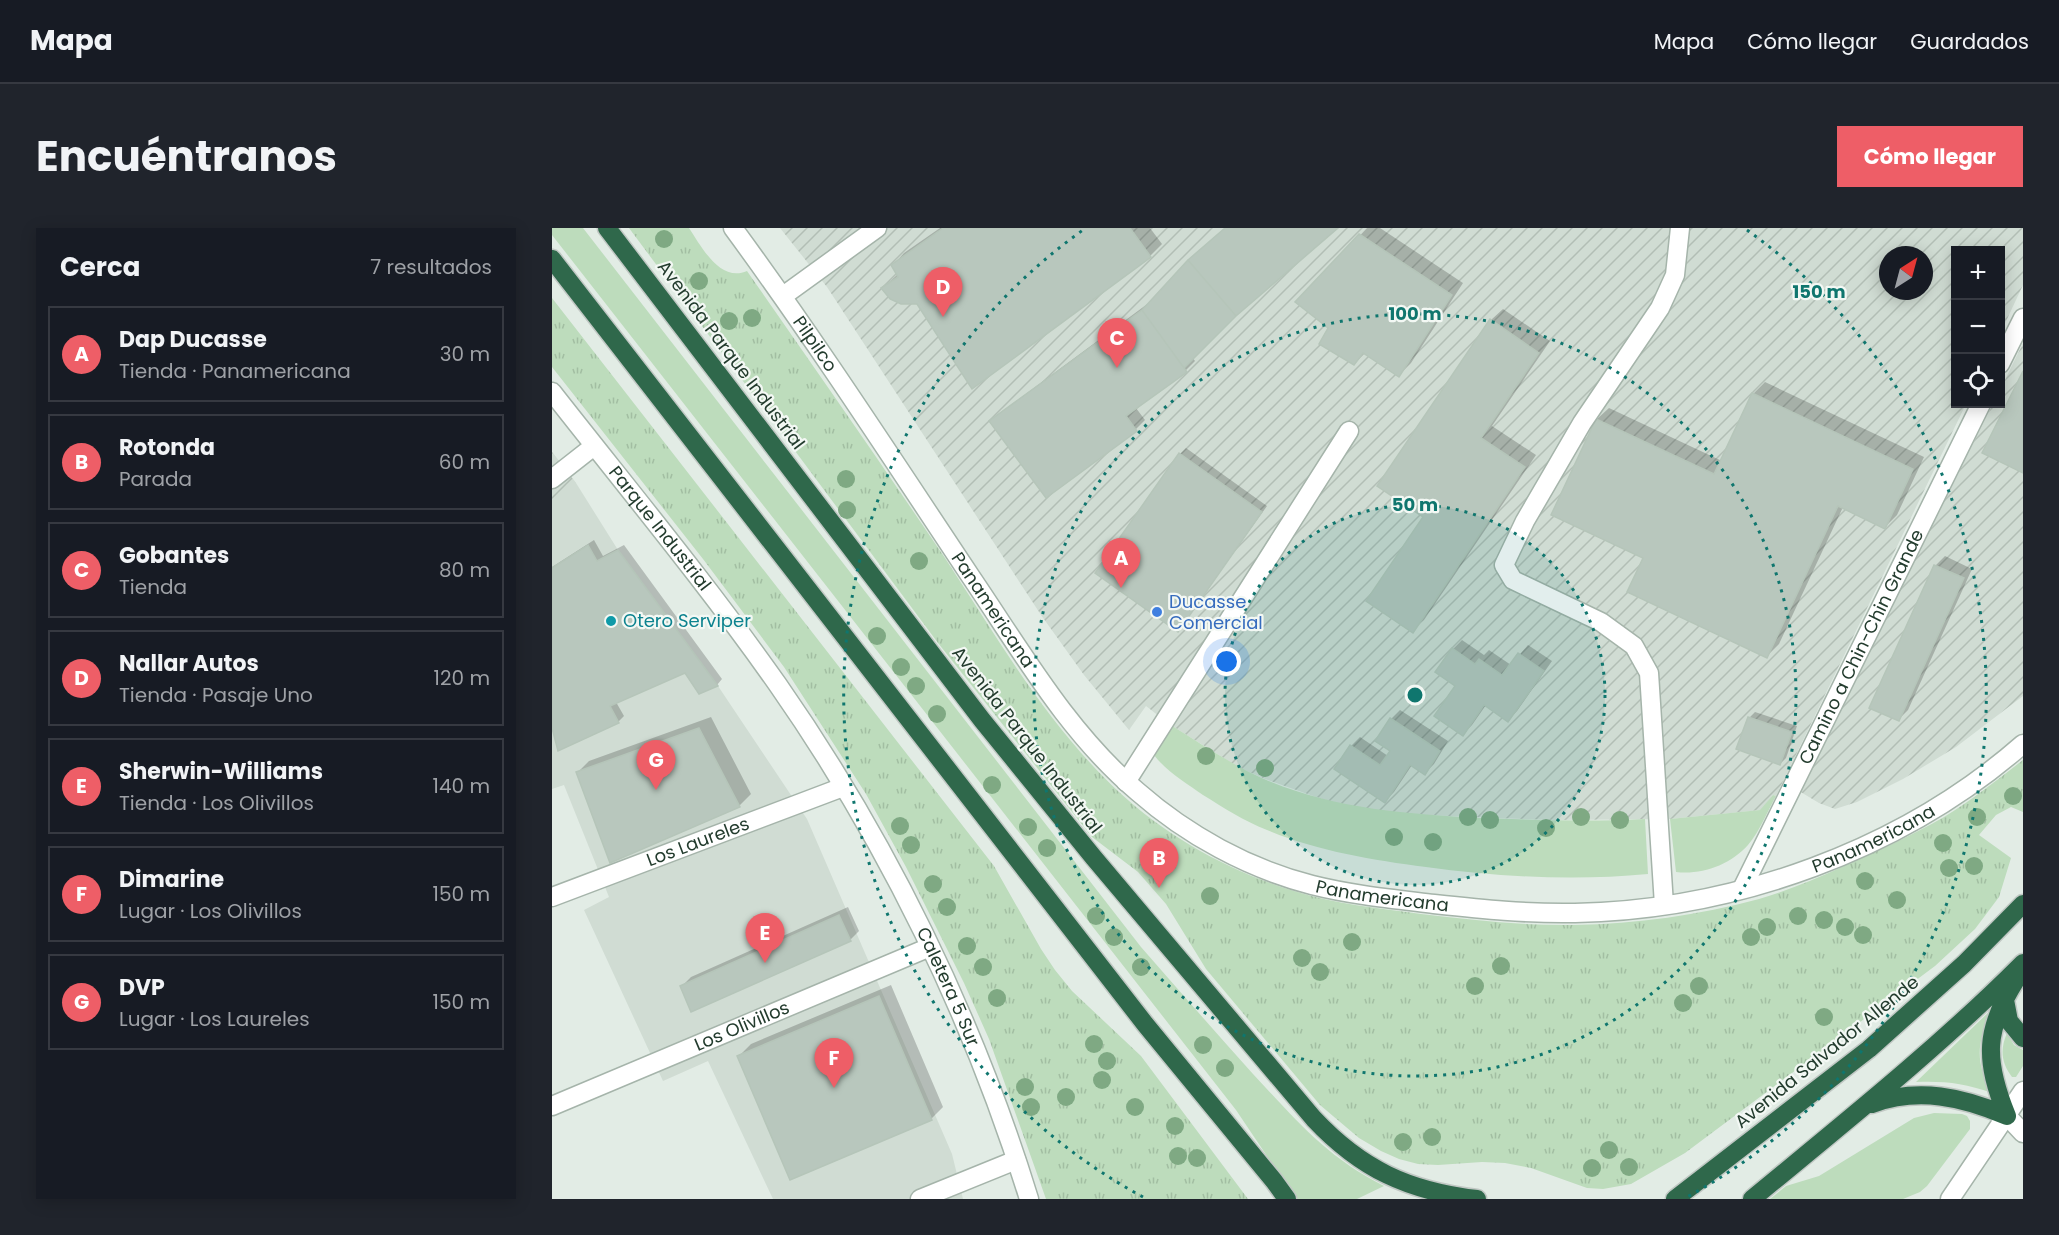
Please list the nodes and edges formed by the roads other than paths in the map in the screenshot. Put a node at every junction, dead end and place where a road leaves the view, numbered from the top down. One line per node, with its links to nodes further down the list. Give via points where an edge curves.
1 (607, 228): 36 (highway, Avenida Parque Industrial, via 982,720 1314,1119 1350,1153 1393,1179 1448,1196)
2 (733, 228): 6 (street, Pilpilco)
3 (877, 228): 6 (street)
4 (1680, 228): 21 (street, via 1675,275 1660,308 1582,423 1504,565 1513,580 1601,622 1634,646 1649,672)
5 (552, 259): 35 (highway, via 1145,1024)
6 (783, 296): 13 (street, Pilpilco)
7 (2023, 318): 8 (street)
8 (2005, 356)
9 (552, 392): 12 (street, Parque Industrial)
10 (1979, 408): 18 (street, Camino a Chin-Chin Grande)
11 (1349, 431): 16 (street)
12 (594, 446): 14 (street); 17 (street, Parque Industrial, via 778,684)
13 (895, 463): 16 (street, Panamericana, via 1050,694)
14 (552, 478)
15 (2023, 744): 18 (street, Panamericana, via 1986,774 1888,834 1807,870)
16 (1126, 782): 21 (street, Panamericana, via 1174,820 1217,847 1309,885 1393,899 1519,912 1575,913)
17 (843, 787): 19 (street, Los Laureles); 22 (street, Caletera 5 Sur)
18 (1742, 889): 21 (street, Panamericana)
19 (552, 897)
20 (2023, 904): 37 (highway, Avenida Salvador Allende, via 1964,964 1869,1049)
21 (1664, 905)
22 (930, 947): 28 (street, Los Olivillos); 32 (street, Caletera 5 Sur, via 965,1023)
23 (2023, 963): 29 (highway)
24 (2023, 970): 25 (highway)
25 (2005, 1000): 26 (highway, via 2009,1021); 30 (highway, via 1995,1021 1989,1053)
26 (2023, 1038)
27 (2023, 1091): 30 (street)
28 (552, 1106)
29 (1865, 1106): 30 (highway, via 1899,1096 1935,1095); 38 (highway)
30 (2007, 1116): 31 (street); 39 (street)
31 (2023, 1133)
32 (1016, 1160): 33 (street); 34 (street, Caletera 5 Sur)
33 (920, 1199)
34 (1029, 1199)
35 (1287, 1199)
36 (1477, 1199)
37 (1675, 1199)
38 (1752, 1199)
39 (1950, 1199)

